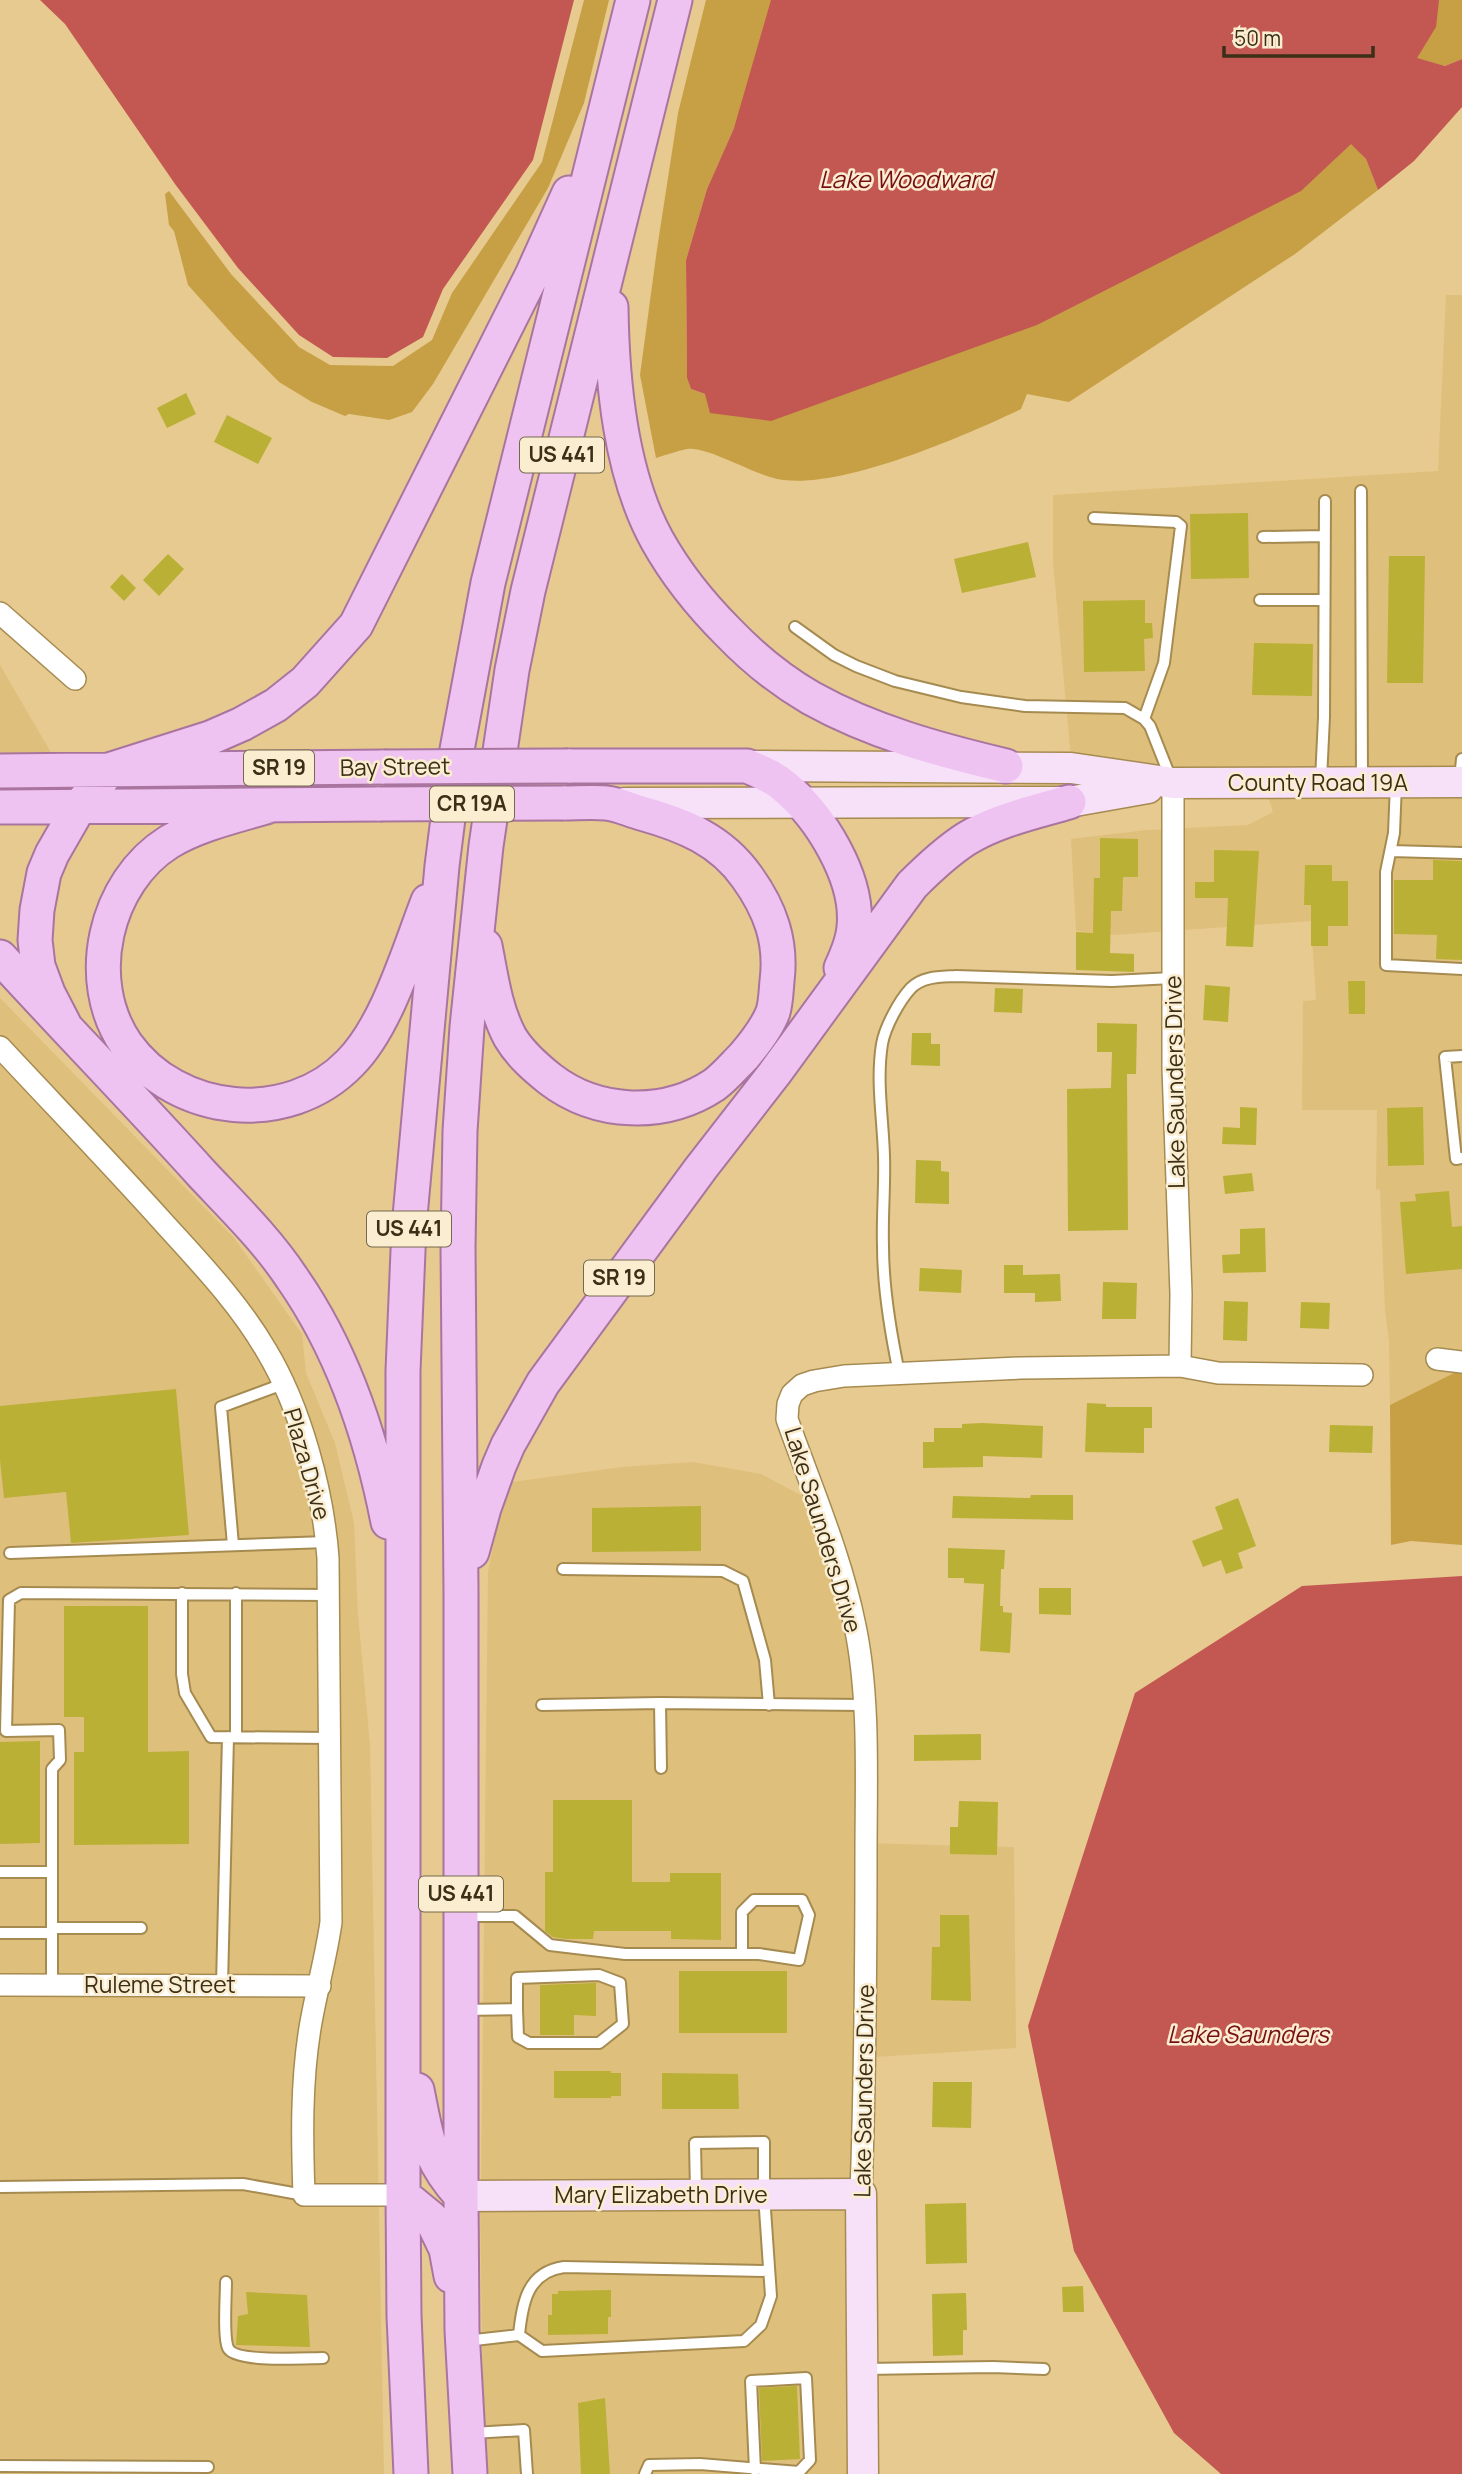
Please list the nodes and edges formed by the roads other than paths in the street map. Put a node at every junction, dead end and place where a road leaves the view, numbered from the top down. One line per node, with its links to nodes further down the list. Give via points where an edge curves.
1 (633, 0): 3 (main road, US 441)
2 (675, 0): 4 (main road, US 441)
3 (604, 114): 18 (main road, via 532,275 356,625 304,682 264,711 210,738); 33 (main road, US 441, via 488,583 456,755)
4 (610, 261): 17 (main road, via 612,364 628,460 657,540 711,615 749,653 812,699 891,735); 34 (main road, US 441, via 512,670)
5 (1361, 491): 21 (lane)
6 (1325, 501): 8 (lane)
7 (1094, 518): 15 (lane, via 1176,522 1181,526 1164,663)
8 (1325, 536): 9 (lane); 11 (lane)
9 (1263, 537)
10 (1260, 600): 11 (lane)
11 (1324, 600): 24 (lane)
12 (0, 613): 14 (street)
13 (795, 627): 15 (lane, via 834,655 895,681 1025,706 1125,709)
14 (75, 679)
15 (1144, 719): 23 (lane)
16 (747, 766): 17 (main road, CR 19A); 18 (main road, Bay Street / SR 19, bridge); 27 (main road, SR 19, via 775,780)
17 (1006, 766): 23 (main road, CR 19A, via 1071,768)
18 (109, 770): 19 (main road, Bay Street / SR 19); 30 (main road)
19 (0, 771)
20 (1461, 774): 22 (main road, County Road 19A / CR 19A)
21 (1362, 782): 22 (main road, County Road 19A / CR 19A); 24 (main road, County Road 19A / CR 19A)
22 (1396, 782): 31 (lane)
23 (1173, 783): 24 (main road, County Road 19A / CR 19A); 25 (main road, CR 19A); 37 (street, Lake Saunders Drive)
24 (1321, 783)
25 (1069, 802): 27 (main road, CR 19A); 38 (main road, via 1001,823 967,839 932,865)
26 (608, 803): 27 (main road, CR 19A); 28 (main road, Bay Street / CR 19A, bridge); 34 (main road, Bay Street, via 699,832 723,850 761,896 773,924 780,960 773,1011 752,1047 726,1075 689,1097 635,1109 593,1102 558,1085 522,1054 503,1021)
27 (801, 803): 38 (main road, SR 19, via 839,857 853,901 849,951)
28 (269, 806): 30 (main road, Bay Street / CR 19A); 33 (main road, via 168,842 131,879 116,903 104,943 107,995 126,1043 166,1080 205,1100 264,1105 289,1100 336,1076 352,1061 388,1002)
29 (0, 807): 30 (main road, Bay Street / CR 19A)
30 (79, 807): 39 (main road, via 44,873 37,910 38,966)
31 (1391, 851): 32 (lane); 36 (lane, via 1386,872 1386,965)
32 (1462, 853)
33 (442, 866): 55 (main road, US 441, via 409,1227)
34 (478, 916): 53 (main road, US 441, via 460,1131)
35 (0, 957): 39 (main road)
36 (1462, 969)
37 (1173, 978): 45 (street, Lake Saunders Drive); 46 (lane, via 932,977 911,989 883,1042 880,1076 885,1298)
38 (831, 993): 53 (main road, SR 19, via 543,1383 499,1466)
39 (64, 1024): 55 (main road, via 256,1233 292,1277 319,1322 366,1429)
40 (0, 1046): 48 (street, Plaza Drive, via 225,1290)
41 (1462, 1056): 42 (lane, via 1445,1057 1456,1159)
42 (1462, 1158)
43 (1437, 1359): 44 (street)
44 (1462, 1362)
45 (1180, 1366): 46 (street, Lake Saunders Drive); 47 (street, via 1218,1373)
46 (899, 1373): 61 (street, Lake Saunders Drive, via 814,1381 802,1385 788,1404 787,1419 855,1625)
47 (1362, 1375)
48 (283, 1384): 49 (street, Plaza Drive, via 303,1437 325,1517); 50 (lane, via 221,1407)
49 (327, 1542): 50 (lane); 57 (street, Plaza Drive)
50 (233, 1545): 51 (lane)
51 (10, 1553)
52 (563, 1569): 60 (lane, via 723,1571 743,1581 765,1660)
53 (461, 1592): 68 (main road, US 441)
54 (182, 1593): 56 (lane); 62 (lane, via 21,1593 9,1600); 63 (lane, via 185,1693 211,1737)
55 (402, 1593): 79 (main road, US 441)
56 (236, 1594): 57 (lane); 63 (lane)
57 (329, 1595): 64 (street, Plaza Drive)
58 (660, 1703): 59 (lane); 60 (lane); 65 (lane)
59 (542, 1705)
60 (769, 1705): 61 (lane)
61 (863, 1705): 83 (street, Lake Saunders Drive, via 866,2051)
62 (3, 1731): 67 (lane, via 59,1730 60,1760 52,1769)
63 (232, 1737): 64 (lane); 75 (lane)
64 (330, 1738): 76 (street, Plaza Drive, via 331,1922)
65 (661, 1768)
66 (0, 1872): 67 (lane)
67 (52, 1872): 70 (lane)
68 (461, 1916): 72 (lane, via 515,1916 550,1945 625,1954); 78 (main road, US 441)
69 (141, 1928): 70 (lane)
70 (52, 1930): 71 (lane); 73 (lane)
71 (0, 1933)
72 (742, 1954): 72 (lane, via 799,1960 809,1915 802,1899 754,1899 742,1912)
73 (52, 1984): 74 (street, Ruleme Street); 75 (street, Ruleme Street)
74 (0, 1985)
75 (222, 1985): 76 (street, Ruleme Street)
76 (320, 1986): 81 (street, via 310,2028 302,2110)
77 (517, 2009): 77 (lane, via 517,1978 599,1975 620,1983 623,2024 599,2043 529,2043 518,2037); 78 (lane)
78 (461, 2010): 86 (main road, US 441)
79 (404, 2029): 84 (main road, US 441); 86 (main road, via 430,2150)
80 (0, 2187): 81 (lane, via 243,2184)
81 (304, 2194): 84 (street)
82 (764, 2194): 83 (main road, Mary Elizabeth Drive); 85 (main road, Mary Elizabeth Drive); 85 (lane, via 764,2142 695,2143); 87 (lane)
83 (861, 2194): 92 (main road, Lake Saunders Drive)
84 (403, 2195): 89 (main road, via 431,2218 446,2249); 99 (main road, US 441)
85 (696, 2195): 86 (main road, Mary Elizabeth Drive)
86 (461, 2196): 89 (main road, US 441)
87 (769, 2271): 90 (lane, via 551,2269 525,2297); 90 (lane, via 771,2296 761,2325 744,2341 542,2351)
88 (226, 2282): 91 (lane, via 231,2353 258,2358)
89 (463, 2335): 90 (lane); 94 (main road, US 441)
90 (519, 2335)
91 (323, 2358)
92 (862, 2369): 93 (lane); 103 (main road, Lake Saunders Drive)
93 (1044, 2369)
94 (467, 2433): 100 (main road, US 441); 101 (lane, via 524,2430)
95 (0, 2466): 96 (lane)
96 (208, 2467)
97 (755, 2470): 98 (lane); 98 (lane, via 751,2381 806,2378 810,2460); 102 (lane, via 649,2465)
98 (799, 2473)
99 (411, 2474)
100 (470, 2474)
101 (527, 2474)
102 (645, 2474)
103 (863, 2474)

